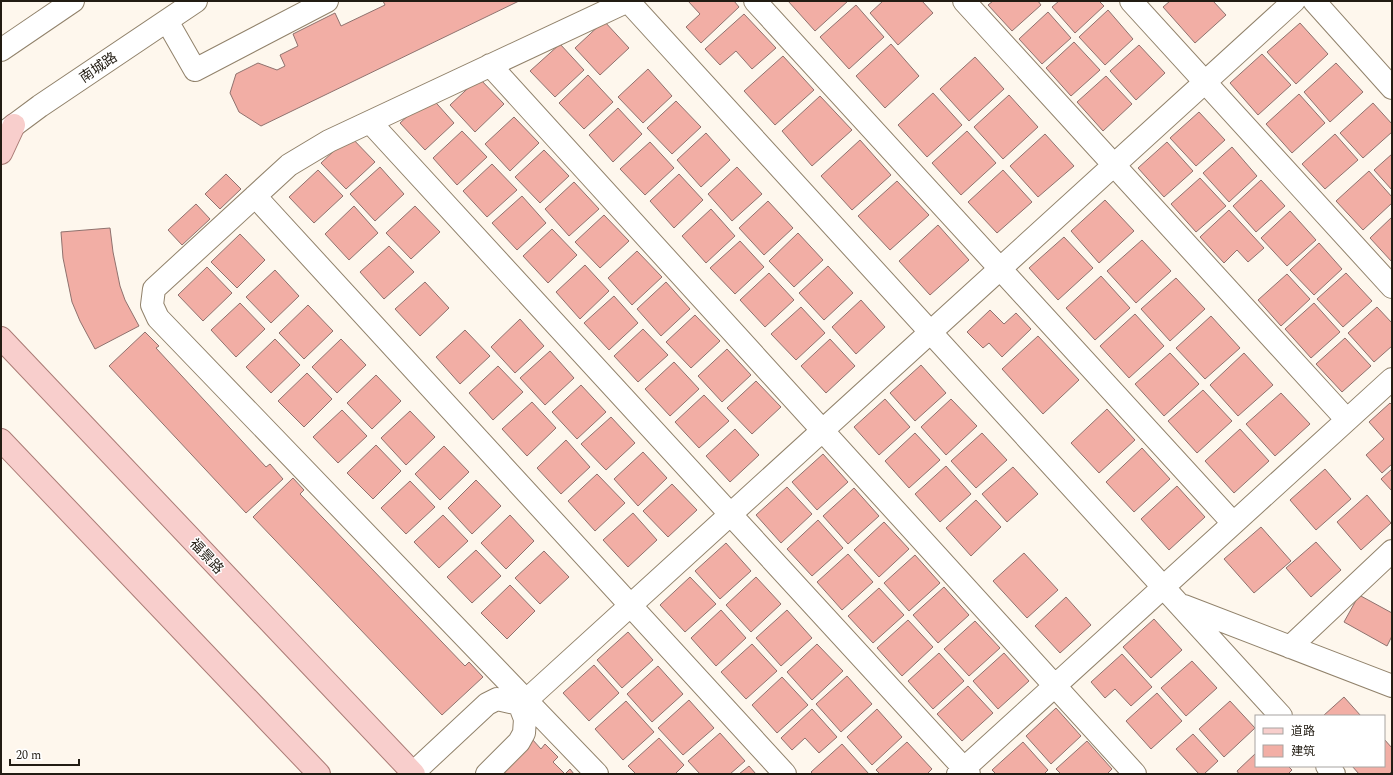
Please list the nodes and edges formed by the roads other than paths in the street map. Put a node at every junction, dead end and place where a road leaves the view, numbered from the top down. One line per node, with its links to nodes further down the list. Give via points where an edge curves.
1 (73, 1): 11 (street)
2 (196, 1): 10 (street, 南城路)
3 (327, 1): 10 (street, via 195,70)
4 (628, 1): 12 (street); 22 (street)
5 (755, 1): 20 (street)
6 (964, 1): 18 (street)
7 (1131, 1): 13 (street)
8 (1294, 1): 13 (street)
9 (1314, 1): 14 (street)
10 (167, 21): 16 (street, 南城路)
11 (1, 50)
12 (490, 66): 15 (street); 27 (street)
13 (1205, 82): 18 (street); 21 (street)
14 (1392, 88)
15 (370, 122): 19 (street, via 329,141 289,165); 29 (street)
16 (8, 130): 17 (main road)
17 (1, 153)
18 (1114, 165): 20 (street); 26 (street)
19 (255, 196): 34 (street); 38 (street, via 154,289 152,305 158,318)
20 (1000, 269): 22 (street); 30 (street)
21 (1392, 287)
22 (930, 332): 27 (street); 32 (street)
23 (1, 334): 24 (main road, 福景路)
24 (8, 345): 42 (main road, 福景路)
25 (1392, 379): 26 (street)
26 (1347, 420): 30 (street)
27 (822, 430): 29 (street); 37 (street)
28 (1, 440): 41 (main road)
29 (730, 514): 34 (street); 40 (street)
30 (1233, 523): 32 (street)
31 (1392, 551): 35 (street)
32 (1163, 587): 33 (street); 37 (street)
33 (1179, 604): 35 (street); 39 (street)
34 (630, 605): 38 (street); 45 (street)
35 (1290, 647): 36 (street)
36 (1391, 683)
37 (1055, 686): 40 (street); 46 (street)
38 (523, 703): 42 (street, via 497,699 487,704); 43 (street, via 524,733 519,742); 44 (street)
39 (1280, 715)
40 (964, 772)
41 (319, 774)
42 (414, 774)
43 (487, 774)
44 (597, 774)
45 (785, 774)
46 (1135, 774)

